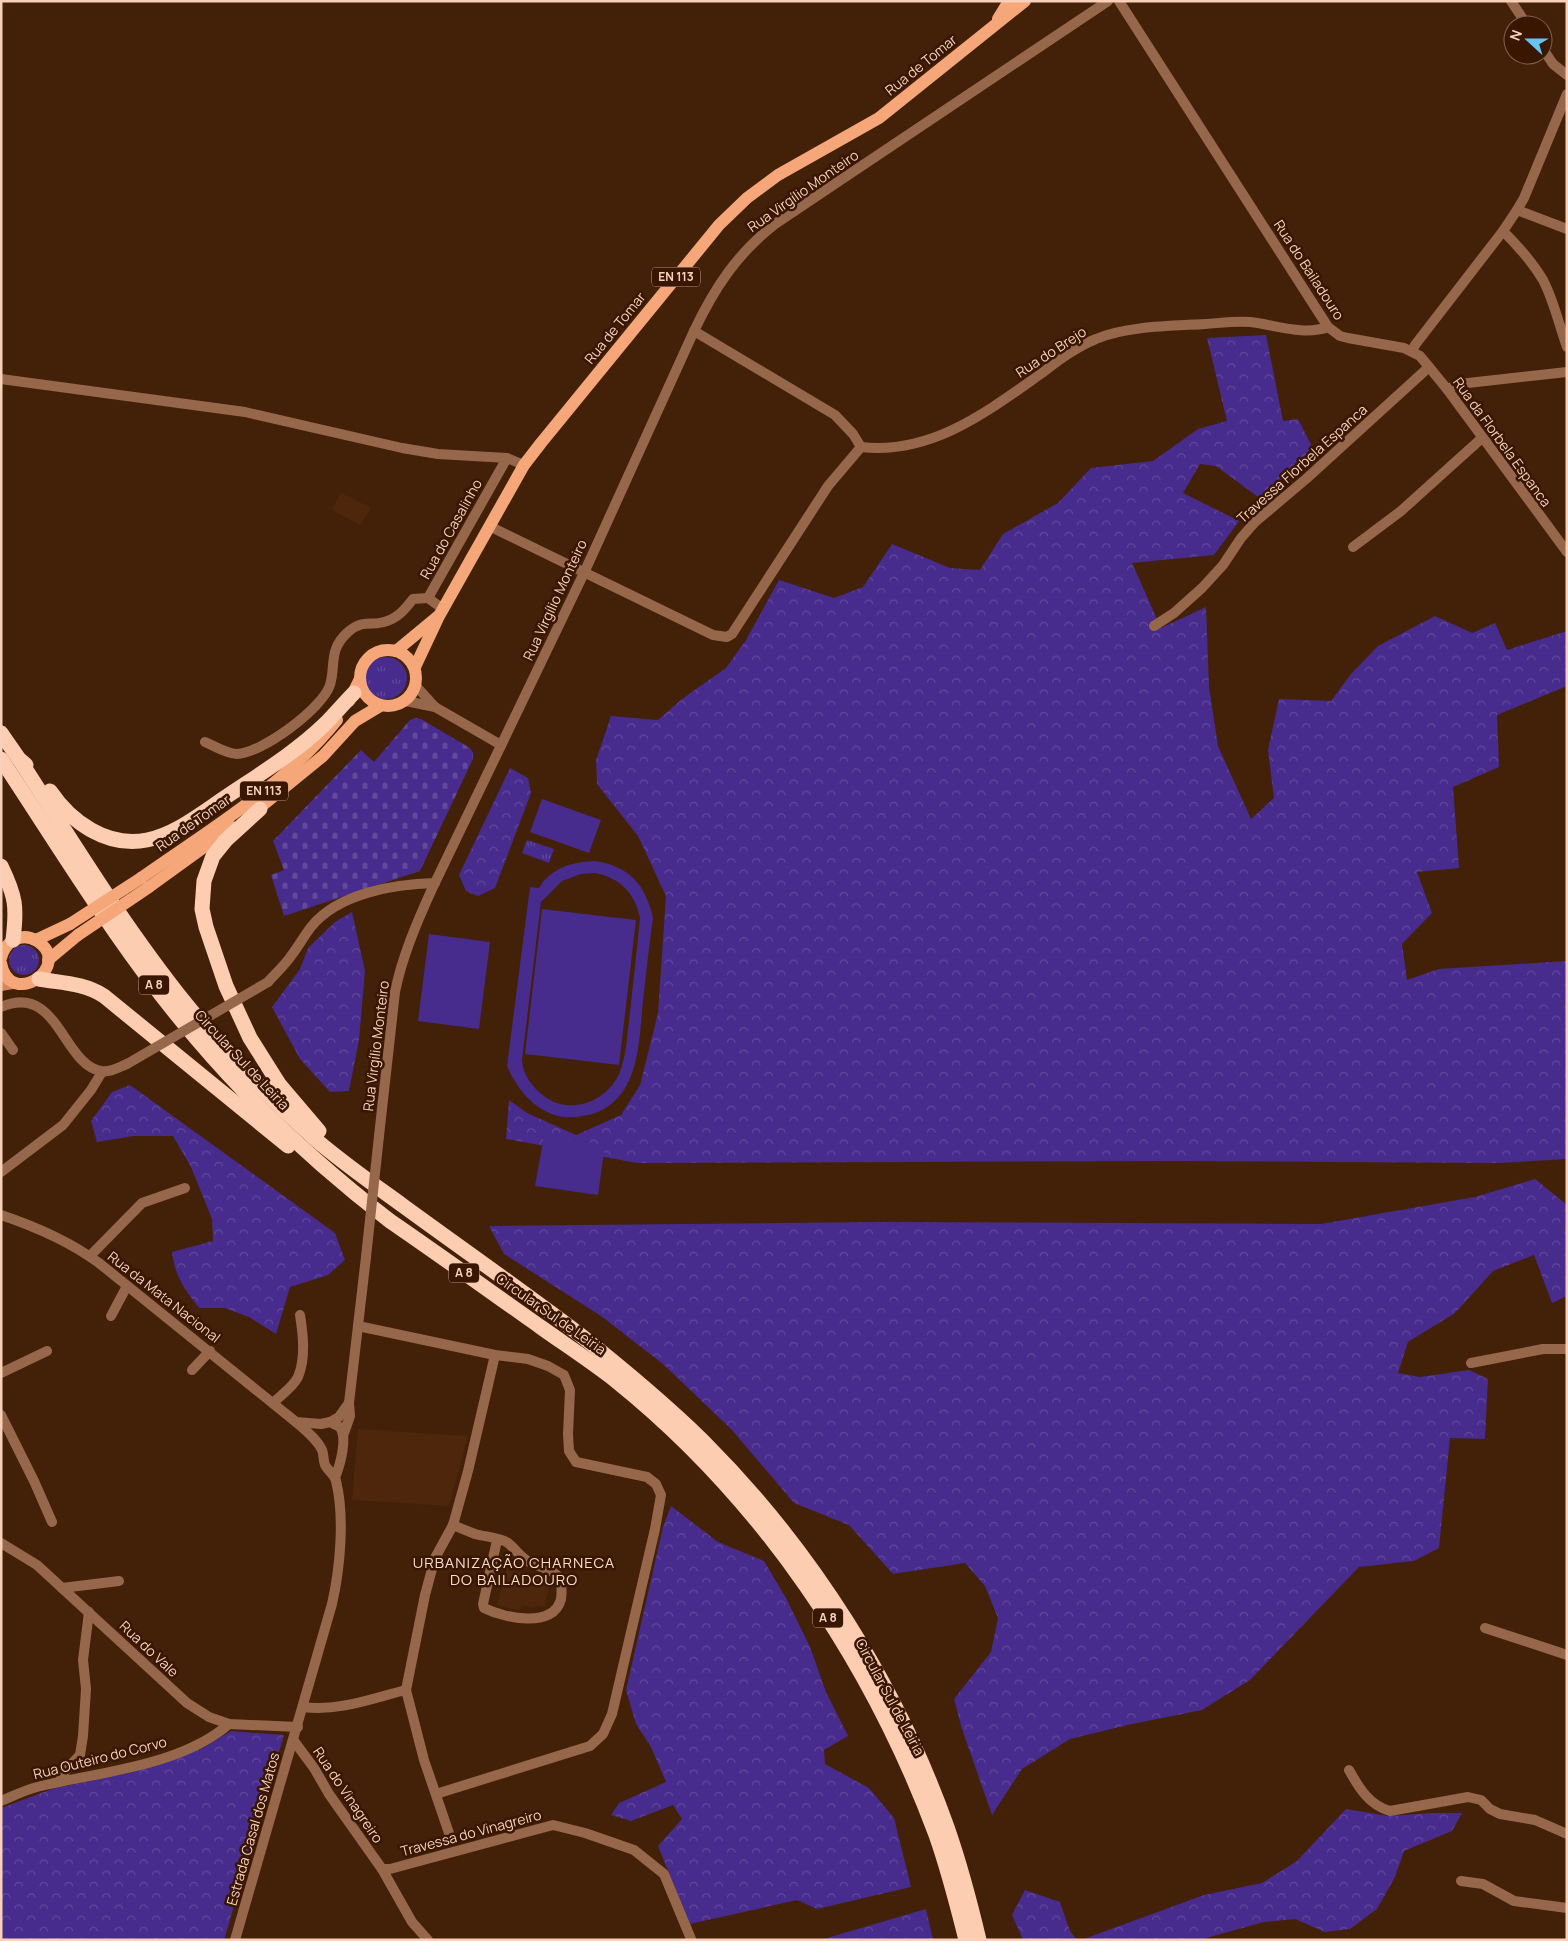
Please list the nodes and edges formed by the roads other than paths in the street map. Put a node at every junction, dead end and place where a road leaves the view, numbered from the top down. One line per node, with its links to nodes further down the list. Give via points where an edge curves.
1 (1009, 1): 7 (main road, Rua de Tomar / EN 113)
2 (1024, 1): 7 (main road, Rua de Tomar / EN 113)
3 (1108, 1): 16 (street, Rua Virgílio Monteiro, via 775,224 746,249 728,271)
4 (1119, 1): 15 (street, Rua do Bailadouro)
5 (1511, 1): 6 (street)
6 (1520, 15)
7 (993, 25): 26 (main road, Rua de Tomar / EN 113, via 879,118 778,175 747,198 702,244)
8 (1553, 64): 9 (street)
9 (1567, 74)
10 (1567, 94): 11 (street)
11 (1564, 107): 12 (street)
12 (1517, 210): 13 (street); 14 (street)
13 (1567, 229)
14 (1503, 231): 17 (street, via 1542,278); 18 (street)
15 (1328, 327): 18 (street, Rua do Bailadouro, via 1340,336); 24 (street, Rua do Brejo, via 1309,331 1244,322 1161,327 1113,334 1075,350 980,416 952,431 907,444)
16 (694, 331): 24 (street, via 835,415); 30 (street, Rua Virgílio Monteiro)
17 (1567, 348)
18 (1412, 351): 19 (street, Rua da Florbela Espanca)
19 (1429, 367): 22 (street, Rua da Florbela Espanca); 33 (street, Travessa Florbela Espanca, via 1255,522 1202,588)
20 (1567, 372): 22 (street, via 1459,384)
21 (1, 379): 25 (street, via 244,412 402,448)
22 (1447, 390): 23 (street, Rua da Florbela Espanca)
23 (1482, 438): 28 (street, via 1401,511); 29 (street, Rua da Florbela Espanca)
24 (861, 447): 30 (street, via 828,486 737,628 727,637 713,635)
25 (507, 458): 26 (street); 31 (street, Rua do Casalinho)
26 (524, 465): 27 (main road, Rua de Tomar / EN 113)
27 (489, 526): 30 (street); 32 (main road, Rua de Tomar / EN 113)
28 (1353, 547)
29 (1567, 552)
30 (584, 573): 44 (street, Rua Virgílio Monteiro)
31 (428, 598): 32 (street, Rua do Casalinho); 43 (street, via 413,599 402,612 386,622 366,622 347,633 334,653 330,684 325,694 292,727 238,754)
32 (441, 612): 34 (main road, Rua de Tomar / EN 113); 35 (main road, Rua de Tomar / EN 113)
33 (1154, 626)
34 (396, 651): 35 (main road, via 410,660); 36 (main road, Rua de Tomar / EN 113, via 388,650 371,656 365,662)
35 (414, 667): 37 (main road)
36 (360, 679): 38 (main road, Rua de Tomar / EN 113); 40 (main road, via 364,694)
37 (416, 686): 39 (main road); 41 (street)
38 (354, 693): 46 (highway, via 325,724 268,768 196,817 163,836 146,841 113,839 88,828 66,811 41,777); 49 (main road, Rua de Tomar / EN 113, via 329,730 267,790)
39 (406, 700): 40 (main road, Rua de Tomar / EN 113, via 394,706); 41 (street)
40 (380, 706): 47 (main road, Rua de Tomar / EN 113, via 355,721 323,756)
41 (435, 707): 44 (street)
42 (1, 732): 46 (highway, A 8)
43 (205, 742)
44 (501, 745): 50 (street, Rua Virgílio Monteiro)
45 (1, 759): 65 (highway, Circular Sul de Leiria / A 8, via 88,892 196,1038 247,1093)
46 (19, 759): 63 (highway, Circular Sul de Leiria / A 8, via 99,882 185,1003 281,1107)
47 (260, 808): 49 (main road, Rua de Tomar / EN 113); 63 (highway, via 218,848 209,864 202,899 206,926 226,986 264,1062 279,1084)
48 (1, 866): 51 (highway, via 15,900)
49 (145, 882): 52 (main road, Rua de Tomar / EN 113, bridge); 54 (main road, Rua de Tomar / EN 113, bridge)
50 (435, 883): 62 (street, bridge, via 380,889 335,907 312,926 268,982 127,1064); 72 (street, Rua Virgílio Monteiro, bridge, via 413,932 397,981)
51 (13, 940): 52 (main road, Rua de Tomar / EN 113); 53 (main road)
52 (36, 940): 54 (main road)
53 (1, 958)
54 (48, 960): 56 (main road, Rua de Tomar / EN 113, via 44,974)
55 (1, 963): 57 (main road, via 8,977)
56 (38, 979): 57 (main road); 65 (highway, via 97,991 327,1177)
57 (18, 984): 58 (main road)
58 (1, 986)
59 (1, 1008): 62 (street, via 20,1002 40,1008 87,1064)
60 (1, 1033): 61 (street)
61 (13, 1050)
62 (102, 1072): 64 (street, via 62,1125)
63 (353, 1169): 117 (highway, Circular Sul de Leiria / A 8, via 578,1334 646,1389 705,1443 768,1514 838,1608 898,1712 946,1824)
64 (1, 1172)
65 (342, 1182): 116 (highway, Circular Sul de Leiria / A 8, via 390,1221 615,1380 699,1457 758,1523 815,1598 859,1668 890,1727 936,1836)
66 (184, 1188): 68 (street, via 142,1203)
67 (1, 1215): 68 (street, Rua da Mata Nacional, via 47,1232)
68 (90, 1256): 69 (street, Rua da Mata Nacional)
69 (127, 1286): 71 (street); 75 (street, Rua da Mata Nacional)
70 (300, 1315): 80 (street, via 303,1334 300,1370 297,1378)
71 (111, 1316)
72 (358, 1326): 76 (street); 81 (street, Rua Virgílio Monteiro)
73 (1567, 1350): 77 (street, via 1543,1349)
74 (48, 1351): 79 (street)
75 (210, 1351): 78 (street); 80 (street, Rua da Mata Nacional)
76 (494, 1355): 91 (street); 106 (street, via 528,1360 564,1375 570,1390 569,1451 576,1462 647,1477 656,1484 661,1496 612,1714 603,1734 590,1746)
77 (1471, 1363)
78 (192, 1370)
79 (1, 1373)
80 (274, 1402): 83 (street, Rua da Mata Nacional)
81 (349, 1403): 84 (street, via 339,1417); 85 (street, Rua Virgílio Monteiro, via 350,1416)
82 (1, 1415): 90 (street)
83 (296, 1422): 84 (street); 86 (street, Rua da Mata Nacional)
84 (325, 1423): 85 (street, via 337,1424); 86 (street, via 315,1432)
85 (344, 1433): 87 (street, Rua da Mata Nacional)
86 (315, 1440): 88 (street, Rua da Mata Nacional)
87 (342, 1444): 88 (street, via 335,1450); 89 (street, Rua da Mata Nacional)
88 (322, 1449): 89 (street, Rua da Mata Nacional, via 325,1465)
89 (335, 1478): 100 (street, Rua da Mata Nacional, via 340,1534 336,1584)
90 (52, 1522)
91 (453, 1525): 92 (street); 99 (street, via 435,1558)
92 (497, 1540): 92 (street, via 484,1608 535,1620 549,1615 561,1600 558,1576 520,1557 507,1542)
93 (1, 1543): 95 (street, Rua do Vale, via 36,1565)
94 (119, 1581): 95 (street)
95 (62, 1588): 96 (street, Rua do Vale)
96 (89, 1612): 101 (street, Rua do Vale, via 187,1703 209,1717); 105 (street, via 83,1660 86,1689 80,1755)
97 (1485, 1628): 98 (street)
98 (1567, 1655)
99 (406, 1690): 100 (street, via 342,1706); 106 (street)
100 (303, 1707): 102 (street, Rua da Mata Nacional)
101 (229, 1724): 102 (street, Rua do Vale); 105 (street, Rua Outeiro do Corvo, via 198,1746 146,1764)
102 (298, 1727): 103 (street, Estrada Casal dos Matos)
103 (294, 1741): 110 (street, Rua do Vinagreiro); 113 (street, Estrada Casal dos Matos)
104 (1349, 1770): 108 (street, via 1370,1800 1390,1811 1468,1797 1481,1800 1494,1812 1535,1820)
105 (59, 1782): 107 (street, Rua Outeiro do Corvo)
106 (436, 1794): 109 (street)
107 (1, 1801)
108 (1567, 1834)
109 (451, 1839)
110 (382, 1869): 114 (street, Rua do Vinagreiro, via 412,1922); 115 (street, Travessa do Vinagreiro, via 553,1825 634,1850 664,1874)
111 (1461, 1881): 112 (street, via 1483,1884 1514,1901)
112 (1567, 1908)
113 (235, 1940)
114 (428, 1940)
115 (691, 1940)
116 (966, 1940)
117 (979, 1940)

